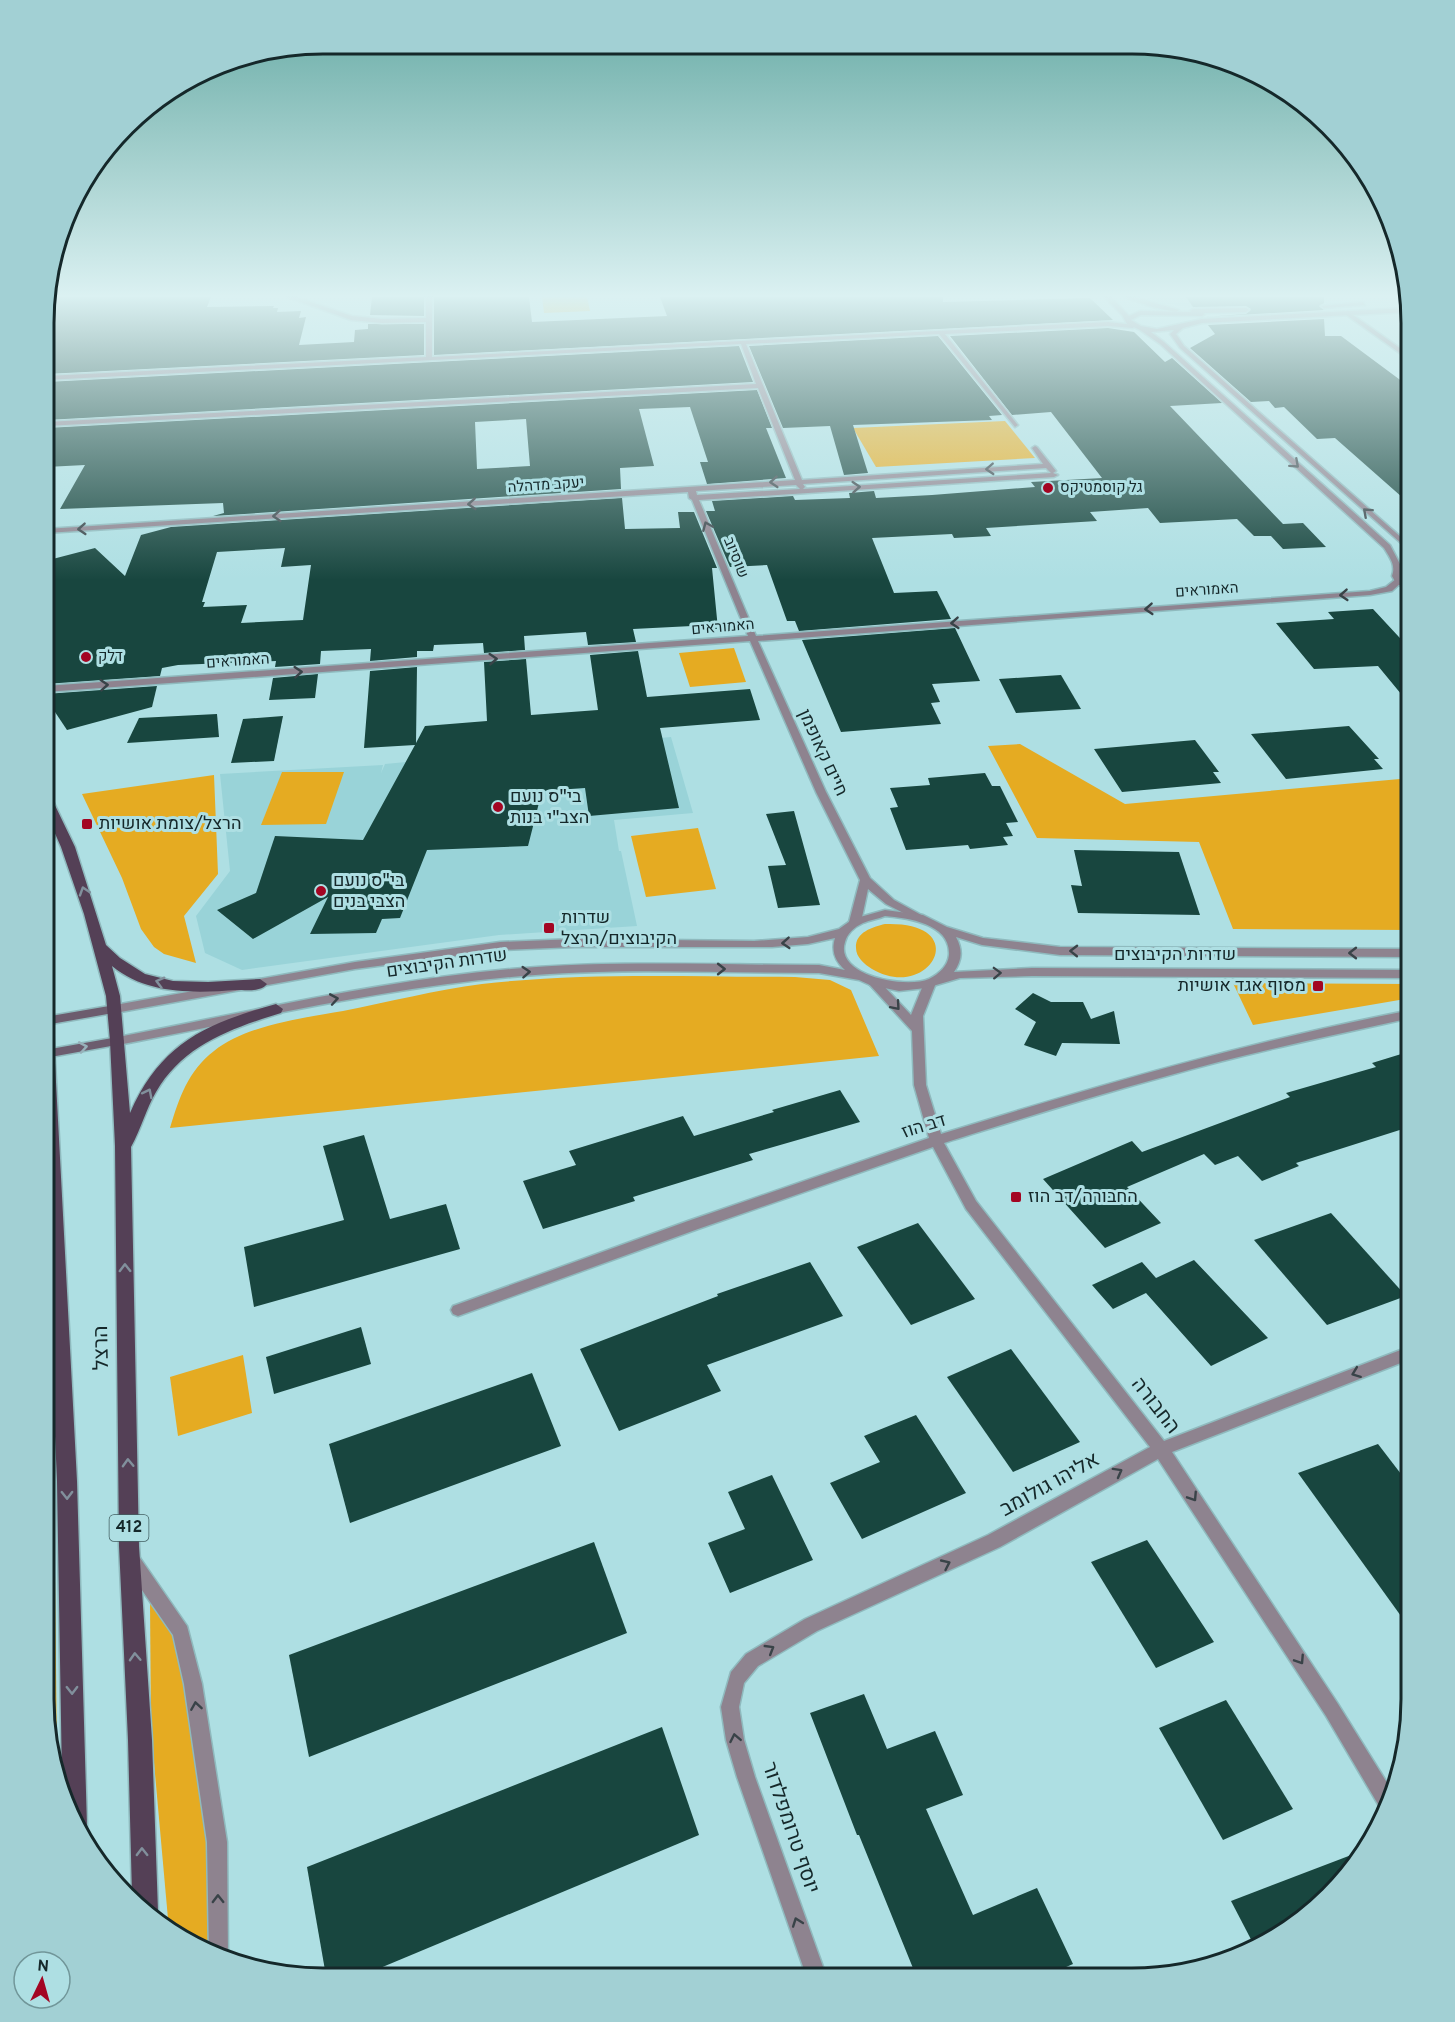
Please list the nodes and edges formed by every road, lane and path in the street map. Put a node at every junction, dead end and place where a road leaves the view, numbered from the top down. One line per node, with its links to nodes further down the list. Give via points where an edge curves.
1 (660, 391): 6 (street)
2 (763, 391): 10 (street)
3 (988, 391): 7 (street)
4 (1215, 391): 16 (street, one-way to 16, via 1387,547)
5 (1232, 391): 14 (street, one-way to 5)
6 (54, 424)
7 (1015, 425)
8 (1035, 448): 9 (street, יעקב מדהלה)
9 (1048, 466): 10 (street, יעקב מדהלה, one-way to 10); 11 (street, יעקב מדהלה, one-way to 9, via 1054,475)
10 (799, 480): 11 (street); 12 (street, יעקב מדהלה, one-way to 12)
11 (803, 490): 12 (street, יעקב מדהלה)
12 (692, 493): 13 (street, יעקב מדהלה, one-way to 13); 19 (street, שוסיוב, one-way to 12)
13 (54, 530)
14 (1401, 541)
15 (1401, 569): 16 (street)
16 (1398, 570): 17 (street)
17 (1398, 581): 18 (street); 19 (street, האמוראים, one-way to 19, via 1389,589 1370,593)
18 (1401, 583)
19 (753, 639): 20 (street, האמוראים, one-way to 19); 22 (street, חיים קאופמן)
20 (54, 688)
21 (54, 817): 27 (main road, הרצל / 412, one-way to 21, via 82,886)
22 (865, 880): 23 (street, חיים קאופמן, via 890,902); 24 (street)
23 (919, 917): 24 (street, via 885,913); 25 (street)
24 (855, 922): 26 (street)
25 (942, 929): 28 (street, שדרות הקיבוצים, one-way to 25, via 1060,951 993,944); 31 (street, via 955,946 956,956 952,966)
26 (843, 932): 30 (street, via 838,943 839,955); 32 (street, שדרות הקיבוצים, one-way to 32, via 786,944 501,946 411,957)
27 (100, 947): 32 (main road, one-way to 27, via 193,987 162,983 126,969); 34 (main road, הרצל / 412)
28 (1401, 953)
29 (1401, 974): 31 (street, שדרות הקיבוצים, one-way to 29, via 960,975 1032,972)
30 (858, 976): 33 (street); 35 (street, שדרות הקיבוצים, one-way to 30, via 450,980 533,971 819,969)
31 (935, 981): 33 (street, via 913,987); 38 (street, החבורה, via 917,1016)
32 (260, 984): 34 (street, שדרות הקיבוצים)
33 (875, 984): 38 (street, one-way to 38)
34 (115, 1009): 37 (main road); 39 (main road, הרצל / 412)
35 (276, 1009): 39 (street, שדרות הקיבוצים); 42 (main road, one-way to 35, via 150,1088 174,1055 216,1029)
36 (1401, 1016): 41 (street, דב הוז, via 1132,1079)
37 (54, 1021)
38 (916, 1028): 41 (street, החבורה, via 920,1085)
39 (118, 1041): 40 (main road, שדרות הקיבוצים, one-way to 39); 42 (main road, הרצל / 412)
40 (54, 1053)
41 (937, 1142): 44 (street, דב הוז, via 870,1162); 46 (street, החבורה, via 977,1213)
42 (123, 1146): 47 (main road, הרצל / 412, one-way to 42)
43 (54, 1290): 50 (main road, one-way to 50, via 67,1481)
44 (458, 1310)
45 (1401, 1356): 46 (street, אליהו גולומב, one-way to 46)
46 (1161, 1449): 48 (street, אליהו גולומב, one-way to 46, via 737,1678 752,1660 811,1625 994,1542); 49 (street, החבורה, one-way to 49)
47 (130, 1557): 51 (main road, הרצל / 412, one-way to 47); 52 (street, one-way to 47, via 217,1842 193,1684 181,1632)
48 (733, 1691): 53 (street, יוסף טרומפלדור, one-way to 48, via 746,1777 732,1718)
49 (1383, 1794)
50 (74, 1801)
51 (145, 1900)
52 (219, 1946)
53 (813, 1968)

